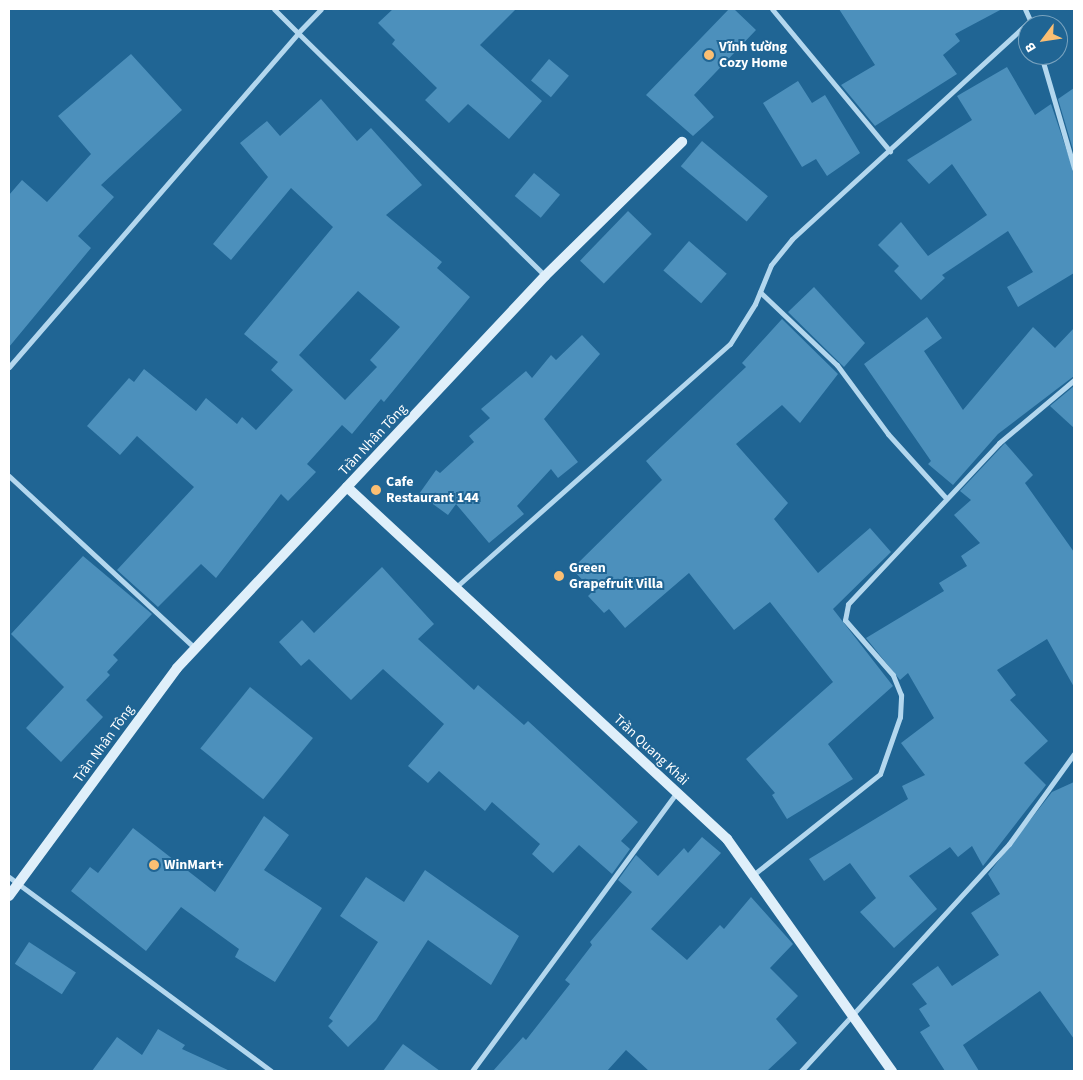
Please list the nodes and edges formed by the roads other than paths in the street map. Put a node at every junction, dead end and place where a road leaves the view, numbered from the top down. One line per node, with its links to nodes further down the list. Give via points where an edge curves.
1 (274, 9): 4 (street)
2 (321, 9): 4 (street)
3 (772, 9): 8 (street)
4 (298, 33): 10 (street); 12 (street)
5 (1018, 35): 8 (street)
6 (1044, 65): 9 (street)
7 (682, 142): 10 (street, Trần Nhân Tông)
8 (890, 151): 11 (street, via 792,239 771,265)
9 (1074, 168)
10 (545, 276): 15 (street, Trần Nhân Tông)
11 (760, 292): 16 (street, via 837,365 888,434); 17 (street, via 730,344)
12 (9, 367)
13 (1074, 380): 16 (street, via 999,443)
14 (9, 476): 18 (street)
15 (347, 487): 17 (street, Trần Quang Khải); 18 (street, Trần Nhân Tông)
16 (946, 498): 21 (street, via 844,613 893,675 901,695 900,717 880,774)
17 (456, 587): 20 (street, Trần Quang Khải)
18 (195, 648): 23 (street, Trần Nhân Tông)
19 (1074, 754): 25 (street, via 1009,844)
20 (677, 792): 21 (street, Trần Quang Khải, via 727,839); 27 (street)
21 (752, 875): 25 (street, Trần Quang Khải)
22 (9, 877): 23 (street)
23 (18, 887): 24 (street, Trần Nhân Tông); 26 (street)
24 (9, 896)
25 (855, 1017): 28 (street); 29 (street, Trần Quang Khải)
26 (271, 1071)
27 (472, 1071)
28 (801, 1071)
29 (892, 1071)

